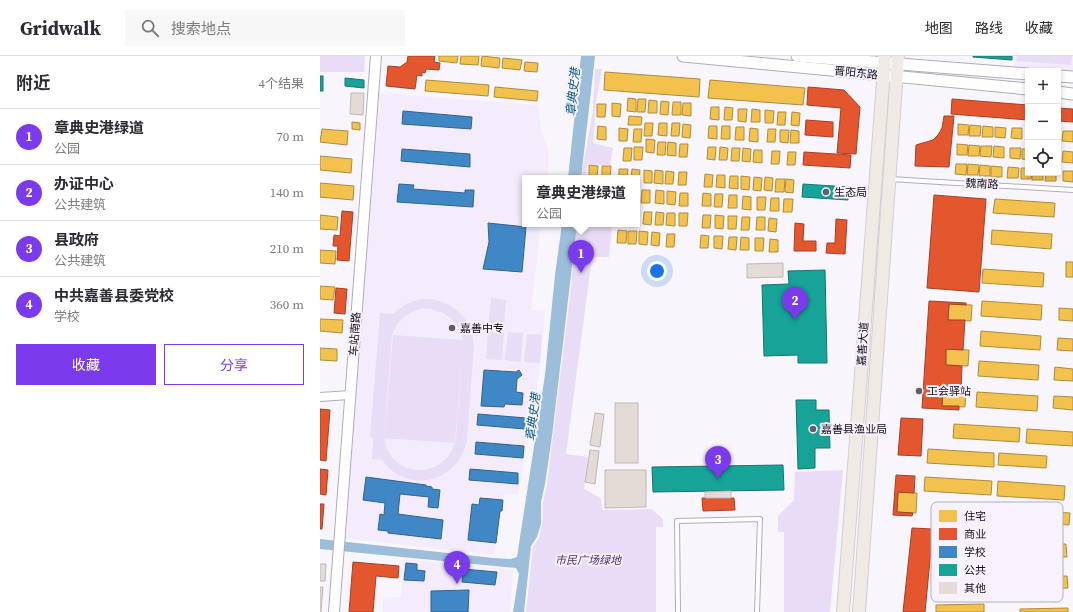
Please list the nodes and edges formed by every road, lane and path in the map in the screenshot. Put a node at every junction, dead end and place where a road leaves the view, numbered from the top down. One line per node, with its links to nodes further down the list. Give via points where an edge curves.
1 (376, 56): 16 (street, 车站南路)
2 (683, 56): 7 (main road, 晋阳东路)
3 (797, 56): 4 (main road, 晋阳东路)
4 (885, 60): 5 (main road, 晋阳东路); 7 (main road, 嘉善大道)
5 (898, 60): 6 (main road, 晋阳东路); 9 (main road, 嘉善大道)
6 (1025, 74)
7 (884, 76): 9 (main road, 晋阳东路); 22 (main road, 嘉善大道)
8 (1061, 76): 10 (main road)
9 (897, 77): 11 (main road, 晋阳东路); 14 (main road, 嘉善大道)
10 (1073, 77)
11 (1025, 90)
12 (1061, 92): 13 (main road)
13 (1073, 94)
14 (890, 178): 15 (lane, 魏南路); 18 (main road, 嘉善大道)
15 (1073, 190)
16 (350, 395): 17 (street); 19 (street, 车站南路)
17 (320, 397)
18 (859, 611)
19 (334, 612)
20 (678, 612): 21 (lane, via 677,521 760,519)
21 (757, 612)
22 (843, 612)

